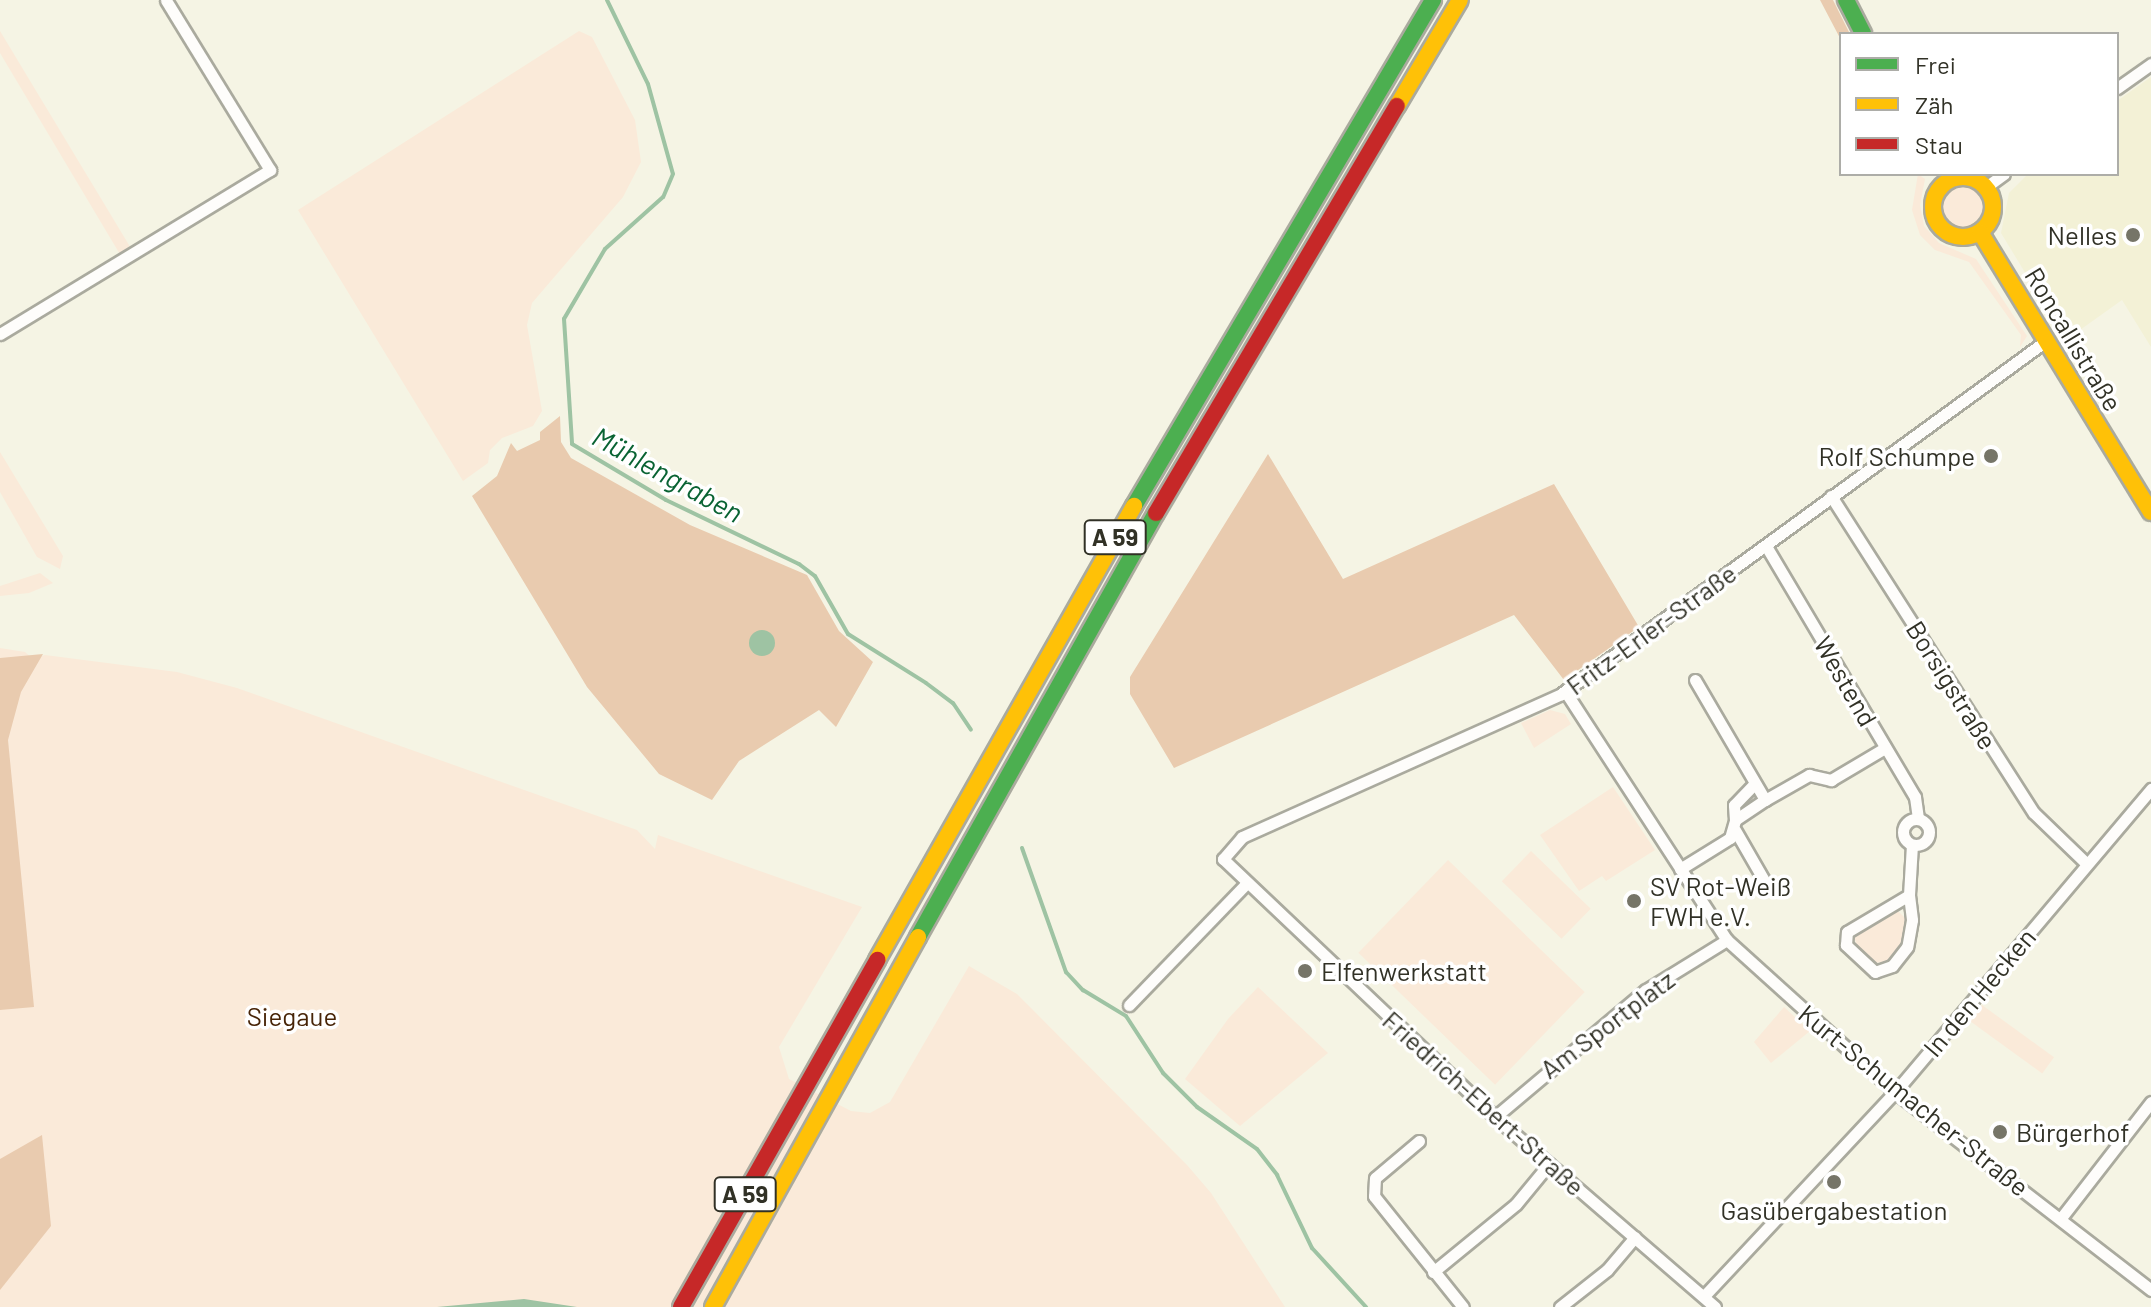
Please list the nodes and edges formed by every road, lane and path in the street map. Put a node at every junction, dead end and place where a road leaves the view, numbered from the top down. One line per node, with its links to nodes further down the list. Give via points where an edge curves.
1 (166, 0): 12 (street, via 270,170)
2 (1433, 0): 44 (main road, A 59, via 1202,384)
3 (1460, 0): 45 (main road, A 59, via 1128,560)
4 (1846, 0): 5 (main road)
5 (1862, 32)
6 (2151, 64): 7 (street)
7 (2119, 87)
8 (2001, 176): 10 (street)
9 (1947, 177): 10 (main road, via 1969,177); 11 (main road, via 1933,199 1937,223 1957,237)
10 (1986, 187): 11 (main road, via 1994,206)
11 (1980, 232): 13 (main road, Roncallistraße)
12 (0, 334)
13 (2047, 340): 14 (street, Fritz-Erler-Straße); 15 (main road, Roncallistraße)
14 (1831, 496): 16 (street, Fritz-Erler-Straße); 27 (street, Borsigstraße, via 2034,813)
15 (2151, 512)
16 (1766, 546): 18 (street, Fritz-Erler-Straße); 19 (street, Westend)
17 (1695, 680): 20 (street)
18 (1565, 691): 26 (street, Fritz-Erler-Straße, via 1242,837); 28 (street, Kurt-Schumacher-Straße)
19 (1885, 748): 22 (street, via 1831,780 1809,775); 23 (street, Westend, via 1915,797)
20 (1754, 784): 22 (street); 24 (street, via 1734,805)
21 (2151, 789): 27 (street, In den Hecken)
22 (1765, 800): 24 (street)
23 (1918, 818): 25 (street, via 1903,829); 25 (street, via 1928,826 1928,838)
24 (1735, 825): 28 (street); 30 (street)
25 (1912, 845): 31 (street)
26 (1223, 859): 29 (street, Friedrich-Ebert-Straße)
27 (2086, 863): 34 (street, In den Hecken)
28 (1680, 869): 32 (street, Kurt-Schumacher-Straße)
29 (1247, 883): 33 (street); 36 (street, Friedrich-Ebert-Straße)
30 (1769, 889)
31 (1909, 895): 31 (street, via 1847,932 1846,945 1875,972 1892,966 1907,947)
32 (1727, 940): 34 (street, Kurt-Schumacher-Straße); 36 (street, Am Sportplatz, via 1646,990)
33 (1129, 1005)
34 (1895, 1092): 39 (street, Kurt-Schumacher-Straße); 43 (street, In den Hecken)
35 (2151, 1102): 39 (street)
36 (1495, 1117): 38 (street, Friedrich-Ebert-Straße)
37 (1419, 1141): 41 (street, via 1375,1178 1373,1190)
38 (1549, 1164): 40 (street, Friedrich-Ebert-Straße); 41 (street, via 1516,1204)
39 (2061, 1218): 42 (street, Kurt-Schumacher-Straße)
40 (1635, 1237): 43 (street, Friedrich-Ebert-Straße); 47 (street, via 1607,1270)
41 (1433, 1272): 46 (street)
42 (2151, 1290)
43 (1704, 1296): 48 (street, Friedrich-Ebert-Straße)
44 (681, 1307)
45 (713, 1307)
46 (1463, 1307)
47 (1560, 1307)
48 (1715, 1307)

